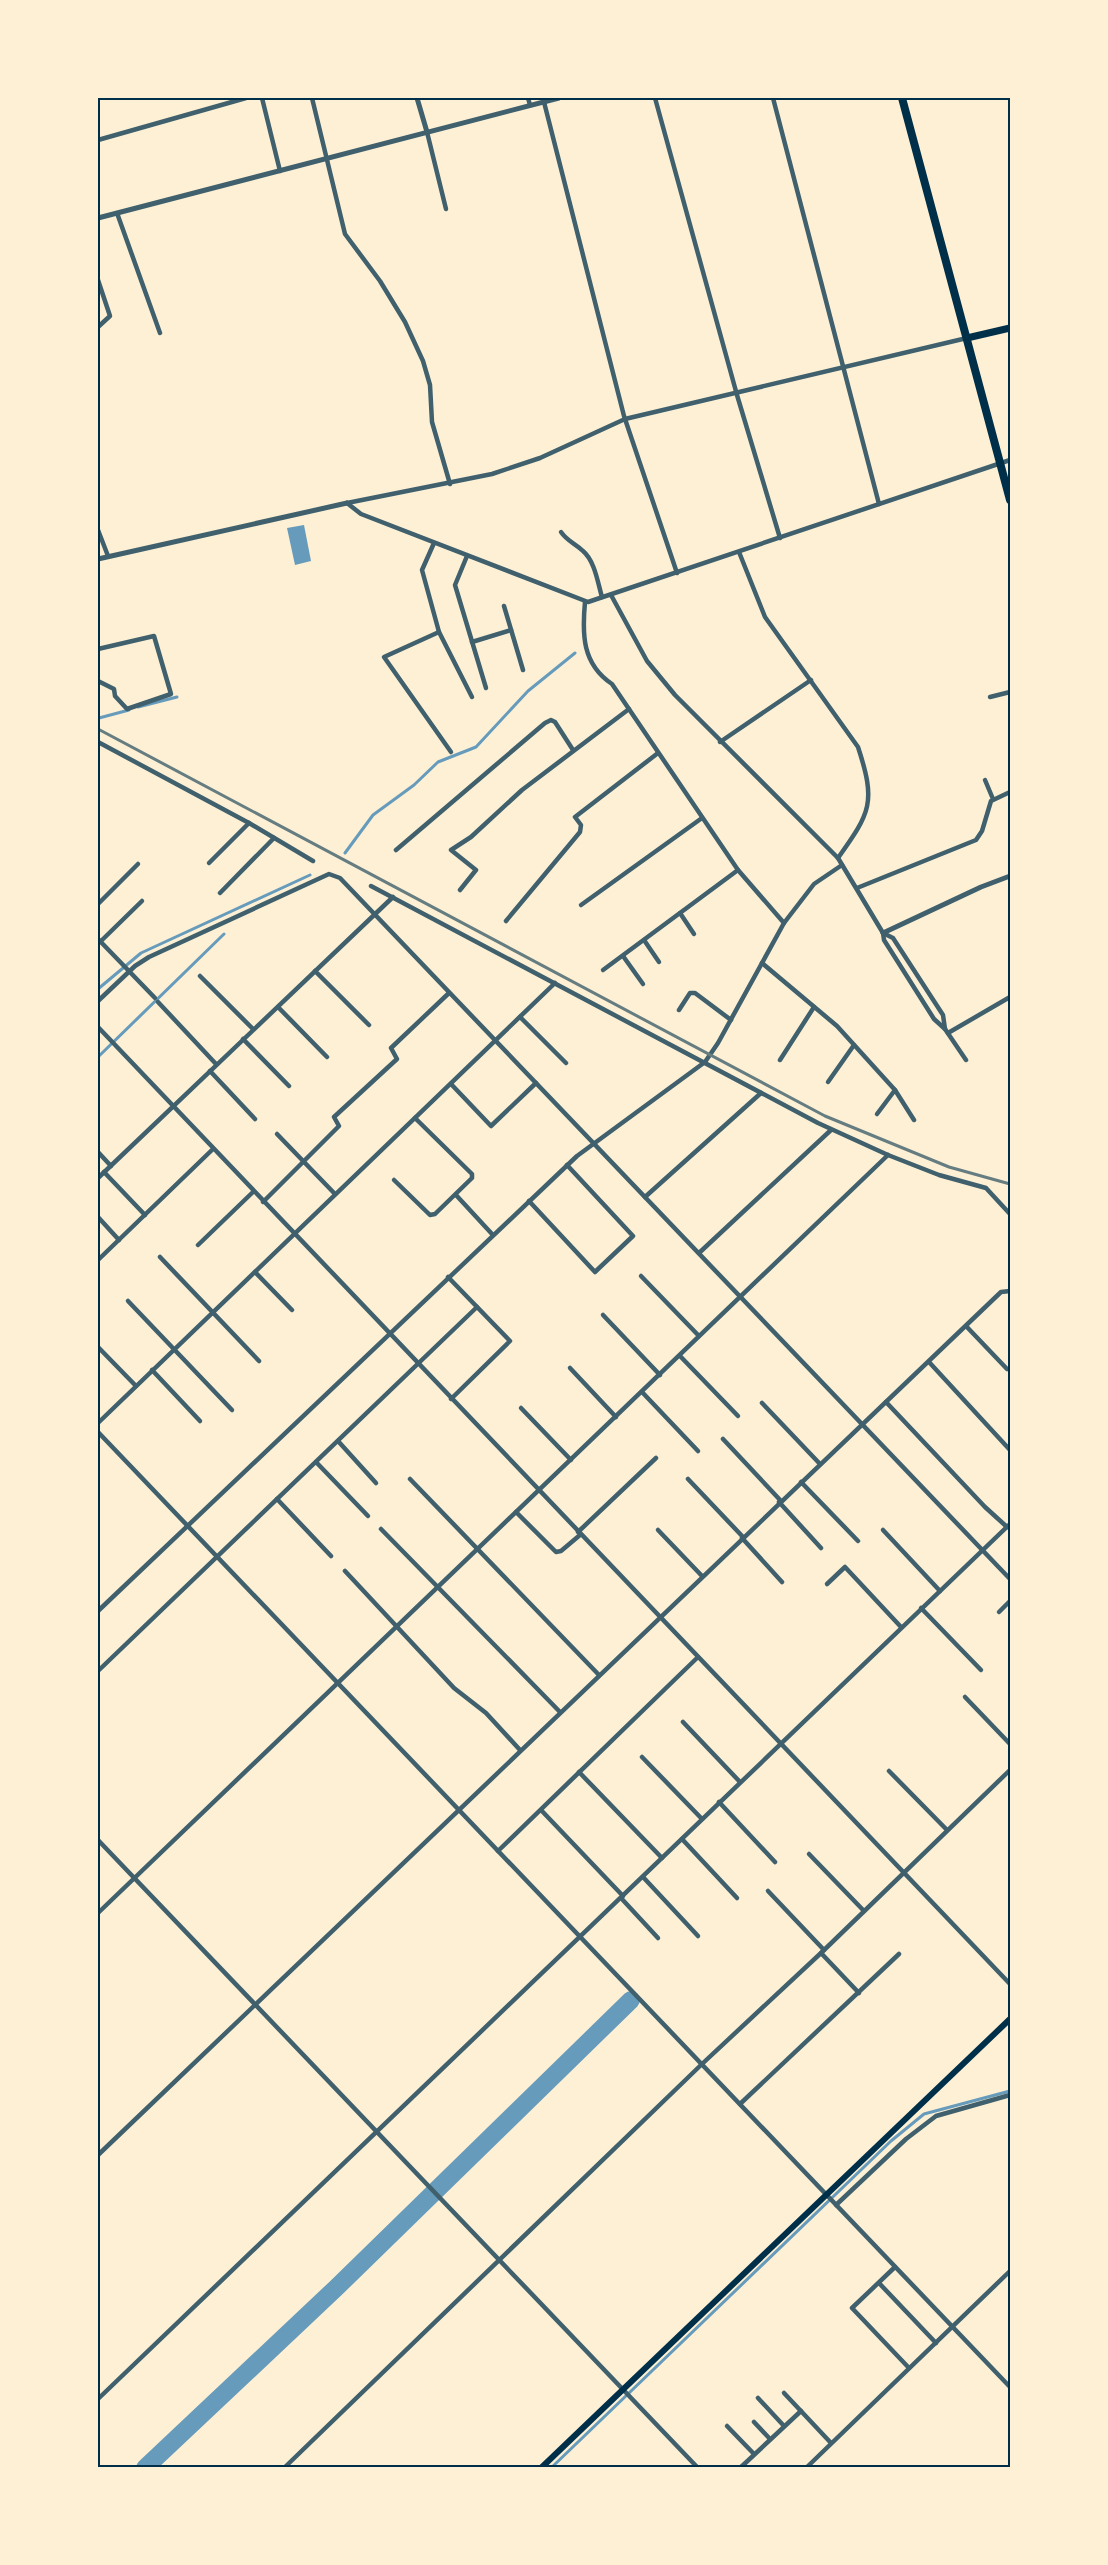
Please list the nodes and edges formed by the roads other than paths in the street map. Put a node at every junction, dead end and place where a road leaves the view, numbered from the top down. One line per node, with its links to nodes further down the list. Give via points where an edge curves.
1 (246, 98): 13 (street)
2 (262, 98): 15 (street)
3 (312, 98): 14 (street)
4 (417, 98): 12 (street)
5 (528, 98): 11 (street)
6 (560, 98): 10 (street)
7 (655, 98): 25 (street)
8 (773, 98): 24 (street)
9 (902, 98): 23 (highway)
10 (544, 102): 11 (street); 26 (street)
11 (530, 105): 12 (street)
12 (427, 132): 14 (street); 16 (street)
13 (98, 140)
14 (328, 158): 15 (street); 29 (street, via 345,234 380,281 423,361 430,385 432,422)
15 (280, 171): 17 (street)
16 (446, 209)
17 (117, 213): 18 (street); 22 (street)
18 (98, 218)
19 (98, 280): 20 (street, via 110,316)
20 (98, 327)
21 (1011, 328): 23 (main road)
22 (160, 333)
23 (967, 338): 24 (street); 28 (highway)
24 (842, 367): 25 (street); 32 (street)
25 (736, 391): 26 (street); 35 (street)
26 (625, 419): 29 (street, via 540,458); 41 (street)
27 (1011, 460): 28 (street)
28 (1001, 464): 30 (highway); 32 (street)
29 (450, 484): 31 (street)
30 (1011, 500)
31 (347, 503): 36 (street, via 361,514); 38 (street)
32 (879, 504): 35 (street)
33 (98, 530): 38 (street)
34 (561, 532): 43 (street, via 584,551)
35 (780, 538): 37 (street)
36 (434, 543): 39 (street); 47 (street, via 422,570)
37 (739, 552): 41 (street); 51 (street, via 765,617)
38 (108, 556): 40 (street)
39 (467, 556): 44 (street); 48 (street, via 455,585)
40 (98, 559)
41 (677, 573): 42 (street)
42 (611, 595): 43 (street); 59 (street, via 647,661)
43 (602, 597): 44 (street)
44 (585, 602): 57 (street, via 586,654)
45 (504, 606): 46 (street)
46 (511, 630): 48 (street); 50 (street)
47 (439, 632): 55 (street); 61 (street, via 384,657)
48 (472, 642): 53 (street)
49 (98, 649): 52 (street, via 153,636 171,694 127,709 114,689)
50 (524, 670)
51 (811, 680): 59 (street); 70 (street, via 858,747 869,792 863,822)
52 (98, 681)
53 (486, 688)
54 (1011, 692): 56 (street)
55 (472, 697)
56 (990, 697)
57 (629, 709): 60 (street); 62 (street)
58 (98, 742): 67 (street)
59 (720, 742): 70 (street)
60 (573, 750): 69 (street, via 555,722 545,723); 79 (street, via 451,850 477,870)
61 (451, 752)
62 (658, 753): 66 (street); 87 (street, via 575,817 581,825 580,832)
63 (985, 780): 65 (street)
64 (1011, 792): 65 (street)
65 (993, 800): 78 (street, via 976,840)
66 (702, 818): 75 (street); 84 (street)
67 (249, 823): 68 (street); 72 (street)
68 (274, 838): 71 (street); 80 (street)
69 (396, 850)
70 (838, 858): 74 (street)
71 (313, 861)
72 (209, 863)
73 (138, 864): 83 (street)
74 (842, 865): 78 (street); 88 (street, via 814,884)
75 (738, 870): 85 (street); 88 (street)
76 (1011, 876): 89 (street)
77 (371, 886): 81 (street)
78 (857, 888): 89 (street)
79 (460, 890)
80 (220, 893)
81 (393, 897): 86 (street); 100 (street)
82 (142, 901): 91 (street)
83 (98, 904)
84 (581, 905)
85 (680, 913): 90 (street); 92 (street)
86 (375, 915): 96 (street, via 340,878 329,874 148,957); 98 (street); 102 (street)
87 (506, 921)
88 (783, 924): 95 (street)
89 (883, 933): 113 (street, via 928,1009); 113 (street, via 893,938 943,1014)
90 (694, 934)
91 (99, 940): 96 (street)
92 (644, 940): 93 (street); 94 (street)
93 (622, 956): 97 (street); 101 (street)
94 (659, 962)
95 (762, 963): 106 (street); 109 (street)
96 (128, 970): 104 (street); 122 (street)
97 (603, 970)
98 (315, 971): 105 (street); 110 (street)
99 (200, 976): 112 (street)
100 (555, 983): 108 (street); 120 (street)
101 (643, 984)
102 (449, 993): 115 (street); 141 (street, via 391,1048 397,1059 334,1117 339,1126)
103 (1011, 997): 113 (street)
104 (98, 1001)
105 (278, 1007): 112 (street); 117 (street)
106 (814, 1007): 116 (street); 118 (street)
107 (679, 1010): 109 (street, via 690,993 695,993)
108 (520, 1017): 115 (street); 121 (street)
109 (731, 1020): 120 (street)
110 (369, 1025)
111 (98, 1027): 130 (street)
112 (254, 1029): 114 (street)
113 (946, 1031): 119 (street)
114 (243, 1039): 122 (street); 127 (street)
115 (496, 1041): 125 (street); 126 (street)
116 (854, 1045): 124 (street); 128 (street)
117 (327, 1057)
118 (780, 1060)
119 (966, 1060)
120 (705, 1062): 129 (street); 137 (street)
121 (566, 1063)
122 (216, 1064): 123 (street)
123 (210, 1071): 130 (street); 133 (street)
124 (828, 1082)
125 (451, 1083): 126 (street, via 491,1126); 132 (street)
126 (536, 1083): 137 (street)
127 (289, 1086)
128 (895, 1090): 131 (street); 134 (street)
129 (761, 1093): 135 (street); 150 (street)
130 (171, 1106): 138 (street); 143 (street)
131 (877, 1114)
132 (416, 1118): 148 (street); 149 (street, via 472,1174 469,1183)
133 (255, 1119)
134 (914, 1120)
135 (831, 1130): 140 (street); 160 (street)
136 (277, 1134): 141 (street)
137 (593, 1143): 142 (street); 150 (street)
138 (213, 1149): 147 (street); 154 (street)
139 (98, 1152): 143 (street)
140 (888, 1155): 153 (street, via 986,1188); 167 (street)
141 (305, 1162): 148 (street); 151 (street)
142 (567, 1165): 152 (street); 152 (street, via 633,1236 595,1272)
143 (111, 1166): 144 (street)
144 (104, 1172): 145 (street); 154 (street)
145 (98, 1178)
146 (394, 1180): 149 (street, via 430,1215)
147 (253, 1192): 151 (street); 159 (street)
148 (335, 1194): 156 (street)
149 (456, 1194): 157 (street)
150 (645, 1197): 160 (street)
151 (263, 1202): 156 (street)
152 (529, 1202): 157 (street)
153 (1011, 1214)
154 (145, 1215): 158 (street)
155 (98, 1217): 158 (street)
156 (294, 1234): 163 (street); 174 (street)
157 (492, 1234): 165 (street)
158 (119, 1240): 162 (street)
159 (198, 1245)
160 (699, 1253): 167 (street)
161 (160, 1257): 171 (street)
162 (98, 1260)
163 (255, 1272): 170 (street); 171 (street)
164 (641, 1276): 175 (street)
165 (448, 1277): 169 (street); 174 (street)
166 (1011, 1291): 173 (street, via 1001,1292)
167 (740, 1297): 175 (street); 197 (street)
168 (128, 1301): 177 (street)
169 (477, 1307): 181 (street); 188 (street, via 510,1341)
170 (292, 1310)
171 (213, 1312): 177 (street); 179 (street)
172 (603, 1316): 185 (street)
173 (966, 1326): 180 (street); 183 (street)
174 (388, 1334): 181 (street); 216 (street)
175 (699, 1336): 178 (street)
176 (98, 1347): 186 (street)
177 (174, 1349): 184 (street); 192 (street)
178 (680, 1356): 185 (street); 193 (street)
179 (259, 1361)
180 (929, 1362): 189 (street); 201 (street)
181 (418, 1365): 188 (street); 200 (street)
182 (570, 1368): 194 (street)
183 (1007, 1369)
184 (152, 1370): 186 (street); 195 (street)
185 (660, 1375): 187 (street)
186 (136, 1386): 196 (street)
187 (642, 1392): 194 (street); 202 (street)
188 (451, 1399): 211 (street)
189 (886, 1402): 197 (street); 217 (street, via 985,1507)
190 (762, 1403): 206 (street)
191 (521, 1408): 204 (street)
192 (232, 1410)
193 (738, 1416)
194 (616, 1418): 204 (street)
195 (200, 1420)
196 (98, 1423)
197 (863, 1424): 206 (street); 226 (street)
198 (98, 1432): 216 (street)
199 (723, 1439): 213 (street)
200 (338, 1441): 205 (street); 210 (street)
201 (1011, 1450)
202 (698, 1451)
203 (656, 1458): 221 (street)
204 (571, 1460): 211 (street)
205 (316, 1461): 212 (street); 215 (street)
206 (820, 1464): 209 (street)
207 (410, 1479): 224 (street)
208 (688, 1479): 222 (street)
209 (801, 1482): 213 (street); 223 (street)
210 (376, 1484)
211 (539, 1491): 214 (street); 221 (street)
212 (277, 1499): 227 (street); 228 (street)
213 (780, 1502): 222 (street); 225 (street)
214 (516, 1512): 221 (street, via 556,1552); 224 (street)
215 (368, 1516)
216 (187, 1525): 227 (street); 238 (street)
217 (1009, 1526): 226 (street)
218 (381, 1529): 234 (street)
219 (658, 1530): 230 (street)
220 (884, 1530): 235 (street)
221 (579, 1533): 240 (street)
222 (742, 1538): 230 (street); 232 (street)
223 (858, 1541)
224 (478, 1548): 234 (street); 246 (street)
225 (821, 1548)
226 (983, 1550): 231 (street); 235 (street)
227 (217, 1556): 245 (street); 247 (street)
228 (330, 1556)
229 (345, 1570): 241 (street)
230 (702, 1576): 240 (street)
231 (1011, 1579)
232 (782, 1582)
233 (827, 1584): 242 (street, via 845,1566)
234 (439, 1586): 241 (street); 249 (street)
235 (940, 1591): 237 (street)
236 (1011, 1601): 239 (street)
237 (921, 1608): 242 (street); 244 (street)
238 (98, 1611)
239 (999, 1612)
240 (659, 1617): 243 (street); 246 (street)
241 (397, 1626): 247 (street); 253 (street, via 454,1688 486,1713)
242 (901, 1627): 251 (street)
243 (698, 1658): 251 (street); 257 (street)
244 (981, 1670)
245 (98, 1671)
246 (599, 1675): 249 (street)
247 (337, 1683): 260 (street); 272 (street)
248 (965, 1697): 252 (street)
249 (560, 1712): 253 (street)
250 (683, 1722): 258 (street)
251 (781, 1743): 258 (street); 270 (street)
252 (1011, 1743)
253 (520, 1750): 260 (street)
254 (642, 1757): 262 (street)
255 (1011, 1770): 263 (street)
256 (889, 1771): 263 (street)
257 (579, 1772): 261 (street); 268 (street)
258 (740, 1782): 259 (street)
259 (719, 1802): 262 (street); 269 (street)
260 (458, 1810): 266 (street); 285 (street)
261 (541, 1810): 266 (street); 274 (street)
262 (702, 1819): 264 (street)
263 (946, 1830): 270 (street)
264 (682, 1839): 268 (street); 275 (street)
265 (98, 1840): 272 (street)
266 (498, 1851): 279 (street)
267 (809, 1854): 276 (street)
268 (662, 1858): 271 (street)
269 (775, 1862)
270 (904, 1872): 276 (street); 283 (street)
271 (643, 1877): 274 (street); 278 (street)
272 (134, 1879): 277 (street); 285 (street)
273 (768, 1891): 281 (street)
274 (622, 1897): 279 (street); 280 (street)
275 (737, 1898)
276 (864, 1911): 281 (street)
277 (98, 1913)
278 (698, 1936)
279 (579, 1937): 287 (street); 290 (street)
280 (658, 1938)
281 (823, 1951): 284 (street); 287 (street)
282 (899, 1954): 284 (street)
283 (1011, 1984)
284 (859, 1993): 289 (street)
285 (255, 2005): 290 (street); 291 (street)
286 (1011, 2019): 292 (main road)
287 (702, 2064): 289 (street); 294 (street)
288 (1011, 2095): 293 (street, via 936,2116)
289 (740, 2104): 292 (street)
290 (375, 2130): 294 (street); 304 (street)
291 (98, 2155)
292 (827, 2194): 293 (street); 302 (main road)
293 (836, 2205): 295 (street)
294 (500, 2261): 302 (street); 313 (street)
295 (896, 2267): 297 (street); 298 (street)
296 (1011, 2271): 298 (street)
297 (879, 2283): 299 (street); 300 (street, via 852,2308)
298 (952, 2326): 299 (street); 301 (street)
299 (936, 2343): 300 (street)
300 (909, 2368): 311 (street)
301 (1011, 2387)
302 (624, 2390): 314 (main road); 315 (street)
303 (784, 2393): 306 (street)
304 (98, 2398)
305 (758, 2398): 309 (street)
306 (801, 2411): 309 (street); 311 (street)
307 (754, 2422): 310 (street)
308 (727, 2426): 312 (street)
309 (784, 2426): 310 (street)
310 (770, 2439): 312 (street)
311 (831, 2443): 317 (street)
312 (754, 2454): 316 (street)
313 (284, 2468)
314 (541, 2468)
315 (698, 2468)
316 (740, 2468)
317 (806, 2468)

